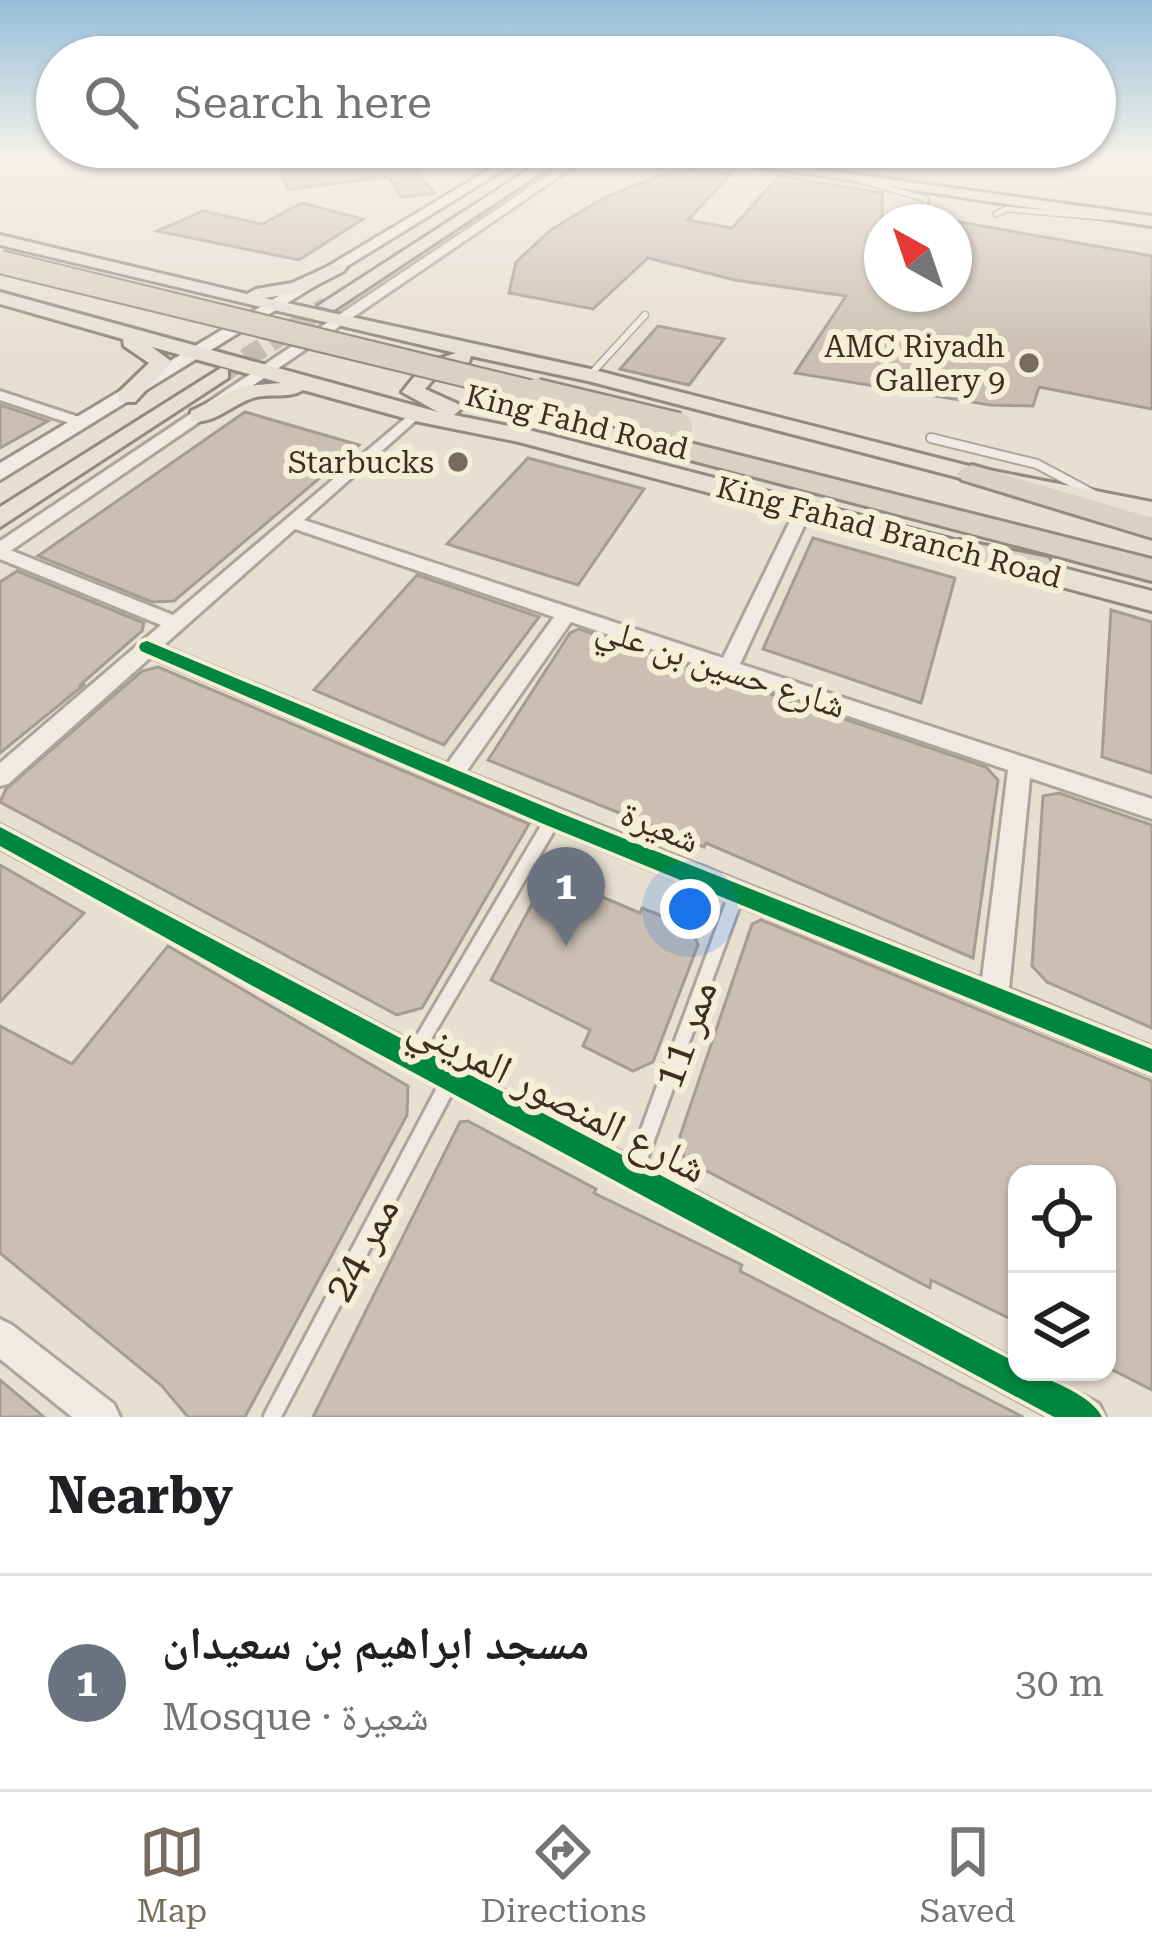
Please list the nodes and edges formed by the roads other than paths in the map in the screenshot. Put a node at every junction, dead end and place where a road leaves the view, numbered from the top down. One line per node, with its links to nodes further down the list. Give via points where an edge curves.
1 (411, 222): 7 (main road)
2 (433, 222): 13 (main road)
3 (464, 222): 16 (main road)
4 (484, 222): 10 (street)
5 (0, 240): 8 (main road)
6 (0, 262): 30 (highway, King Fahd Road, bridge)
7 (338, 267): 11 (main road, via 275,293); 14 (main road)
8 (133, 274): 11 (main road); 15 (main road, via 152,290 120,308)
9 (0, 279): 30 (highway, King Fahd Road)
10 (388, 286): 16 (street); 19 (main road, via 363,314)
11 (203, 290): 14 (main road)
12 (0, 298): 15 (main road, King Fahad Branch Road)
13 (305, 303)
14 (274, 306): 16 (main road); 20 (main road)
15 (32, 308): 18 (main road, King Fahad Branch Road)
16 (333, 314): 19 (main road); 21 (street)
17 (645, 315): 22 (lane)
18 (107, 331): 20 (main road, King Fahad Branch Road); 24 (main road, via 162,362)
19 (434, 342): 22 (main road)
20 (206, 365): 21 (main road, King Fahad Branch Road); 24 (main road); 34 (main road); 38 (main road)
21 (263, 370): 25 (main road, King Fahad Branch Road); 27 (street)
22 (583, 373): 29 (main road, via 454,359 436,365 413,392); 33 (main road)
23 (0, 395): 28 (street)
24 (127, 397): 28 (main road)
25 (356, 397): 26 (main road, King Fahad Branch Road); 27 (main road, via 267,388)
26 (415, 414): 29 (main road, King Fahad Branch Road); 39 (street)
27 (199, 416): 43 (street)
28 (83, 423): 32 (main road)
29 (521, 435): 37 (main road, King Fahad Branch Road)
30 (672, 436): 41 (highway, King Fahd Road); 44 (highway, King Fahd Road)
31 (931, 438): 35 (lane, via 1007,453)
32 (0, 473)
33 (972, 474): 35 (main road); 40 (highway)
34 (0, 494)
35 (1097, 496): 36 (main road)
36 (1152, 510)
37 (803, 511): 42 (main road, King Fahad Branch Road); 50 (street)
38 (0, 519)
39 (292, 522): 47 (street, شارع حسين بن علي); 48 (street)
40 (1152, 529)
41 (1152, 544)
42 (959, 550): 45 (highway); 46 (main road, King Fahad Branch Road)
43 (0, 551): 48 (street)
44 (1152, 570)
45 (1152, 589)
46 (1152, 601)
47 (566, 616): 50 (street, شارع حسين بن علي); 52 (street)
48 (175, 623): 49 (street)
49 (147, 646): 52 (street, شعيرة); 53 (street)
50 (727, 670): 51 (street, شارع حسين بن علي)
51 (1020, 764): 54 (street, شارع حسين بن علي); 58 (street)
52 (453, 773): 55 (street, شعيرة)
53 (0, 777)
54 (1152, 809)
55 (553, 819): 57 (street, شعيرة); 60 (lane)
56 (0, 836): 60 (street, شارع المنصور المريني)
57 (737, 893): 58 (street, شعيرة); 62 (lane, ممر 11)
58 (994, 997): 59 (street, شعيرة)
59 (1152, 1061)
60 (410, 1062): 61 (street, شارع المنصور المريني)
61 (449, 1082): 62 (street, شارع المنصور المريني); 65 (lane, ممر 24)
62 (633, 1175): 66 (street, شارع المنصور المريني)
63 (0, 1337): 64 (street)
64 (101, 1417)
65 (272, 1417)
66 (1086, 1417)

